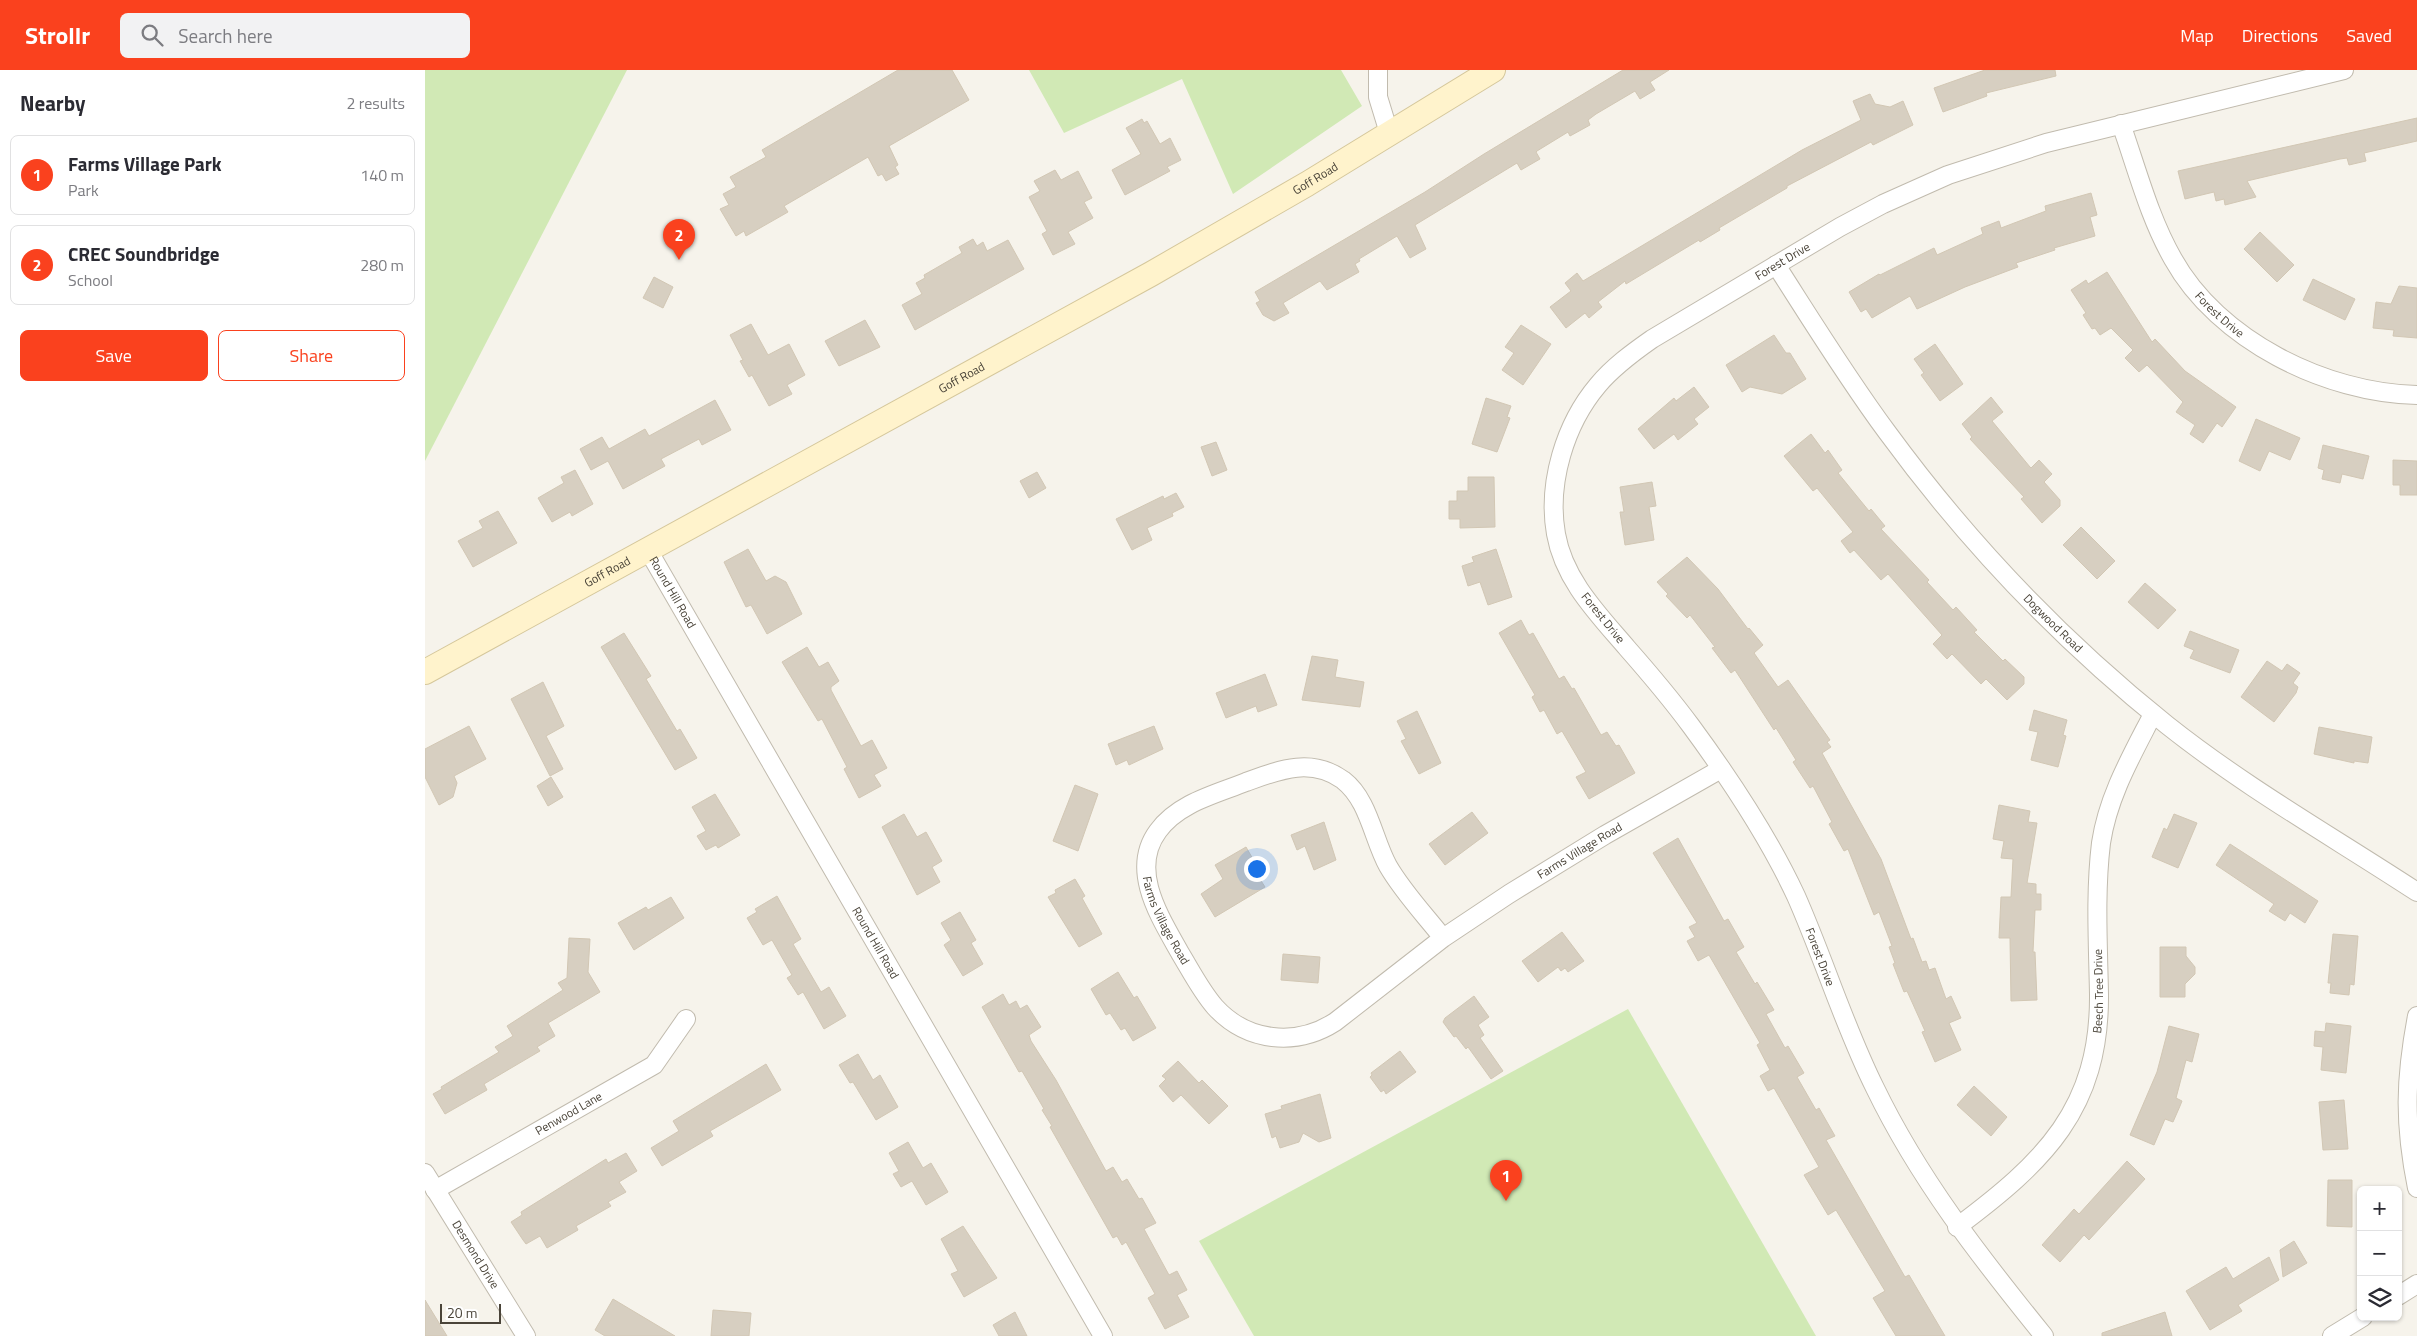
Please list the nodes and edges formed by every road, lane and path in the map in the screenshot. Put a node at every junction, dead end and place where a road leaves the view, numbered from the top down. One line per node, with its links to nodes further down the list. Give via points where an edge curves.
1 (1378, 70): 5 (street, via 1378,97)
2 (1493, 70): 5 (street, Goff Road)
3 (2344, 70): 4 (street, Forest Drive)
4 (2121, 124): 6 (street, Forest Drive, via 2020,150 1941,178 1862,215); 7 (street, Forest Drive, via 2161,236 2188,282 2216,313 2270,352 2302,370 2350,386)
5 (1389, 133): 8 (street, Goff Road, via 1127,288)
6 (1776, 264): 10 (street, Dogwood Road, via 1857,391 1936,495 2034,603); 11 (street, Forest Drive, via 1652,339 1607,375 1580,412 1560,460 1554,494 1557,538 1574,581 1601,618 1674,703)
7 (2417, 395)
8 (648, 550): 9 (street, Goff Road); 24 (street, Round Hill Road)
9 (425, 672)
10 (2153, 714): 12 (street, Dogwood Road, via 2243,780); 19 (street, Beech Tree Drive, via 2112,799 2101,842 2097,908 2098,1025 2095,1055 2087,1083 2066,1124 2039,1158 2004,1191)
11 (1721, 769): 13 (street, Farms Village Road, via 1557,863); 19 (street, Forest Drive, via 1760,830 1795,895 1859,1054 1888,1114 1919,1170)
12 (2417, 892)
13 (1443, 938): 13 (street, Farms Village Road, via 1343,1016 1320,1030 1292,1038 1257,1034 1235,1024 1219,1011 1194,977 1156,907 1147,878 1148,851 1157,832 1180,810 1284,769 1301,766 1319,768 1342,780 1356,793 1391,871)
14 (2417, 1016): 17 (street, via 2406,1103 2409,1150)
15 (687, 1019): 18 (street, Penwood Lane, via 653,1065)
16 (425, 1174): 18 (street, Desmond Drive)
17 (2417, 1188)
18 (435, 1190): 23 (street, Desmond Drive)
19 (1957, 1227): 25 (street, Forest Drive)
20 (2417, 1284): 21 (street)
21 (2402, 1293)
22 (2357, 1321): 26 (street)
23 (526, 1336)
24 (1103, 1336)
25 (2044, 1336)
26 (2331, 1336)

